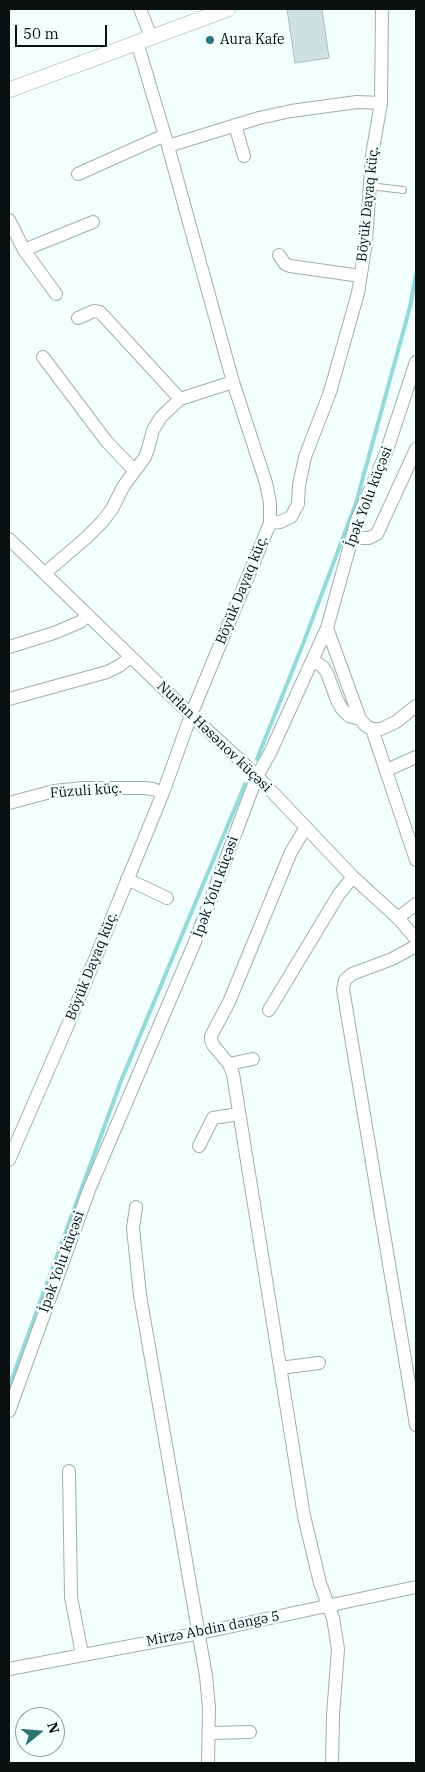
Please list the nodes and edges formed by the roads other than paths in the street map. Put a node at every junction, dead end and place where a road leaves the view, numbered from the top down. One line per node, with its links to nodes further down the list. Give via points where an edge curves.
1 (140, 9): 5 (street)
2 (228, 9): 4 (street)
3 (382, 9): 7 (street, Böyük Dayaq küç.)
4 (196, 14): 5 (street)
5 (144, 39): 6 (street); 9 (street)
6 (9, 90)
7 (381, 103): 8 (street, via 357,102 291,111); 12 (street, Böyük Dayaq küç.)
8 (235, 126): 9 (street); 10 (street)
9 (166, 140): 11 (street); 23 (street)
10 (244, 156)
11 (78, 174)
12 (370, 186): 13 (lane); 18 (street, Böyük Dayaq küç.)
13 (403, 190)
14 (9, 220): 16 (street)
15 (93, 222): 16 (street)
16 (24, 250): 19 (street)
17 (279, 255): 18 (street, via 290,266)
18 (361, 276): 27 (street, Böyük Dayaq küç., via 354,314 330,392 305,457 298,504 291,517)
19 (56, 294)
20 (78, 318): 24 (street, via 94,310 100,312)
21 (43, 358): 26 (street, via 106,442)
22 (416, 362): 28 (street, İpək Yolu küçəsi, via 386,453)
23 (233, 382): 24 (street); 27 (street, via 266,482)
24 (180, 400): 26 (street, via 153,430 148,449)
25 (416, 449): 28 (street, via 377,534 368,538)
26 (134, 470): 30 (street, via 102,522)
27 (270, 523): 38 (street, Böyük Dayaq küç.)
28 (352, 538): 32 (street, İpək Yolu küçəsi)
29 (9, 539): 30 (street, Nurlan Həsənov küçəsi)
30 (45, 573): 31 (street, Nurlan Həsənov küçəsi)
31 (88, 615): 33 (street, via 67,628); 34 (street, Nurlan Həsənov küçəsi)
32 (327, 628): 35 (street, İpək Yolu küçəsi); 39 (street)
33 (9, 647)
34 (131, 657): 36 (street, via 107,672); 38 (street, Nurlan Həsənov küçəsi)
35 (314, 660): 39 (street, via 327,673 342,709 349,716); 43 (street, İpək Yolu küçəsi)
36 (9, 699)
37 (416, 706): 40 (street, via 396,722 381,729)
38 (191, 715): 43 (street, Nurlan Həsənov küçəsi); 44 (street, Böyük Dayaq küç.)
39 (360, 719): 40 (street)
40 (372, 729): 42 (street)
41 (416, 757): 42 (street)
42 (387, 770): 47 (street)
43 (257, 776): 46 (street, Nurlan Həsənov küçəsi); 64 (street, İpək Yolu küçəsi, via 194,944 89,1190)
44 (164, 793): 45 (street, Füzuli küç., via 144,788 83,788 54,791); 49 (street, Böyük Dayaq küç.)
45 (9, 803)
46 (306, 827): 48 (street, Nurlan Həsənov küçəsi); 57 (street, via 291,852 211,1036 213,1045)
47 (416, 858)
48 (354, 877): 52 (street, Nurlan Həsənov küçəsi); 55 (street, via 339,894)
49 (127, 879): 50 (street); 60 (street, Böyük Dayaq küç.)
50 (167, 898)
51 (415, 907): 52 (street)
52 (398, 918): 53 (street, Nurlan Həsənov küçəsi)
53 (416, 939)
54 (416, 946): 65 (street, via 392,960 352,974 345,980 343,989)
55 (270, 1010)
56 (253, 1060): 57 (street)
57 (230, 1064): 58 (street)
58 (239, 1114): 59 (street, via 213,1118); 63 (street)
59 (199, 1146)
60 (9, 1160)
61 (136, 1207): 69 (street, via 133,1228 140,1295)
62 (319, 1363): 63 (street)
63 (280, 1368): 68 (street, via 304,1516 320,1582)
64 (9, 1411)
65 (416, 1425)
66 (68, 1472): 70 (street, via 71,1597)
67 (416, 1587): 68 (street, Mirzə Abdin dəngə 5)
68 (330, 1605): 69 (street, Mirzə Abdin dəngə 5); 75 (street, via 338,1649)
69 (200, 1633): 70 (street, Mirzə Abdin dəngə 5); 73 (street)
70 (82, 1654): 71 (street, Mirzə Abdin dəngə 5)
71 (9, 1669)
72 (250, 1732): 73 (street)
73 (209, 1733): 74 (street)
74 (208, 1763)
75 (332, 1763)

